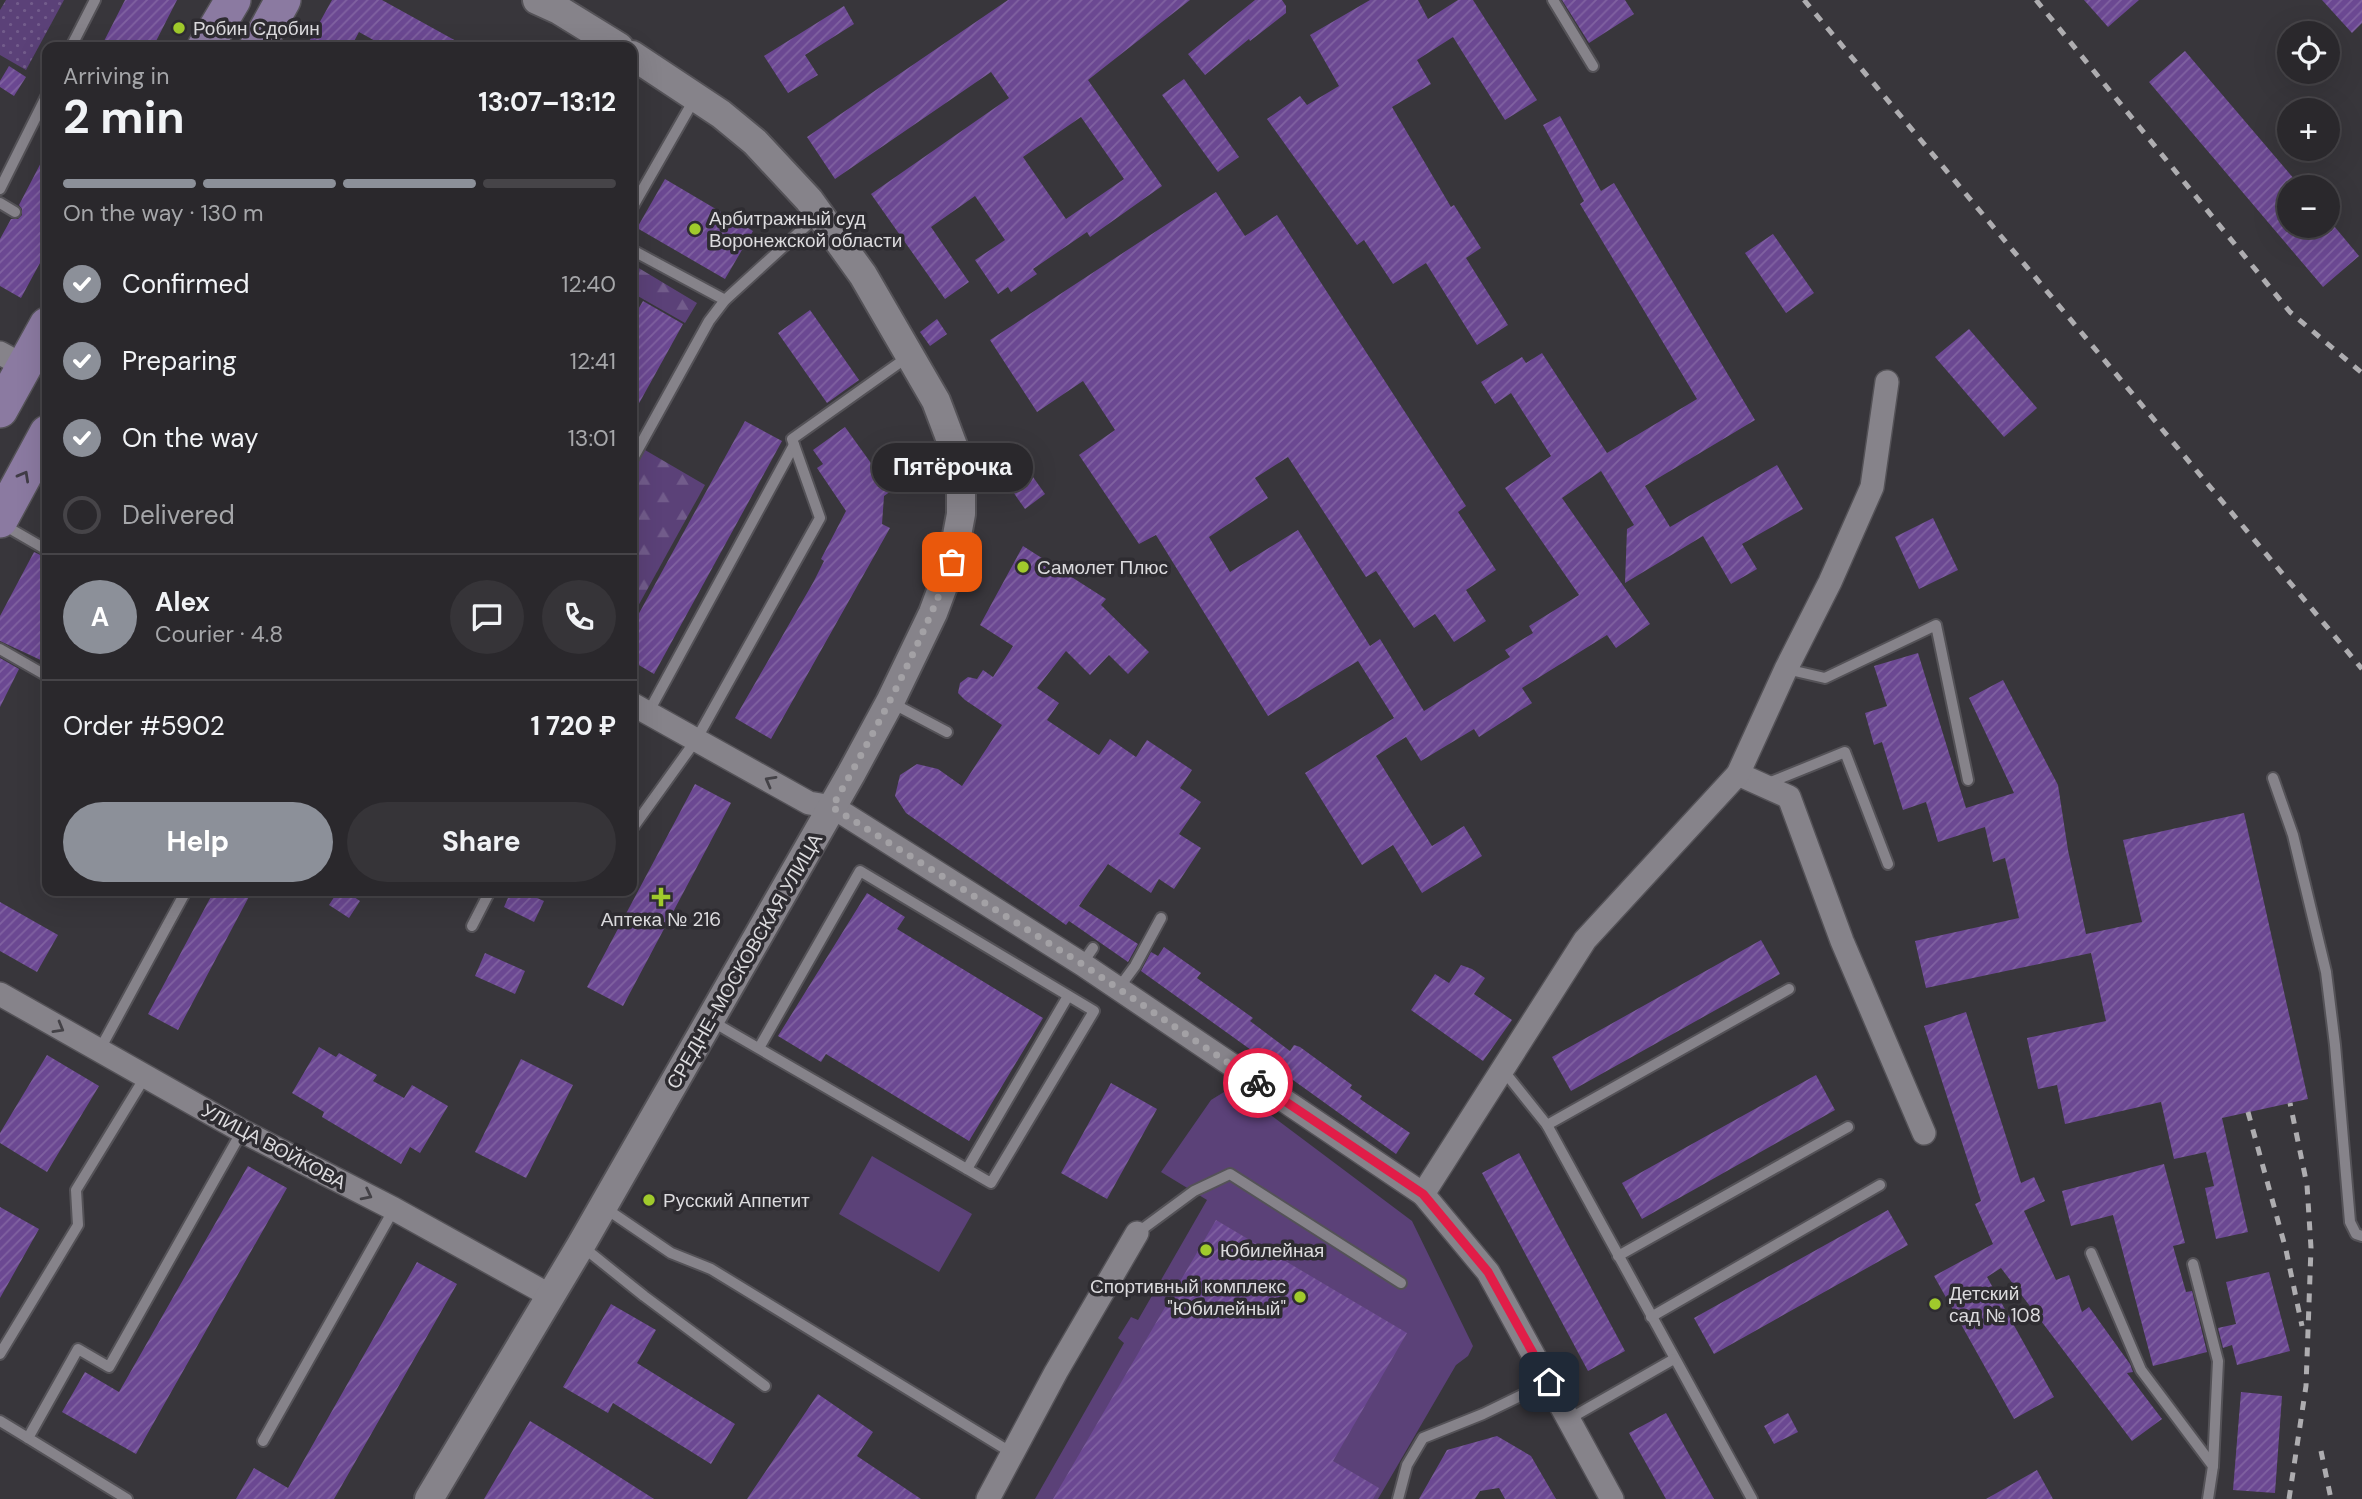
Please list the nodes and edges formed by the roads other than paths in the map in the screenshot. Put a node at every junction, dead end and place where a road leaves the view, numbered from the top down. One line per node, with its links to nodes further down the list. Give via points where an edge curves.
1 (95, 0): 6 (lane)
2 (233, 0): 7 (main road)
3 (283, 0): 8 (main road)
4 (1553, 0): 11 (lane)
5 (549, 3): 9 (street, СРЕДНЕ-МОСКОВСКАЯ УЛИЦА)
6 (74, 42)
7 (208, 42)
8 (260, 42)
9 (609, 42)
10 (637, 60): 12 (street, СРЕДНЕ-МОСКОВСКАЯ УЛИЦА)
11 (1593, 66)
12 (696, 96): 15 (lane); 18 (street, СРЕДНЕ-МОСКОВСКАЯ УЛИЦА, via 755,142)
13 (42, 105): 14 (lane)
14 (0, 189)
15 (637, 199)
16 (0, 203): 17 (lane)
17 (15, 212)
18 (819, 214): 20 (lane); 22 (street, СРЕДНЕ-МОСКОВСКАЯ УЛИЦА, via 863,275)
19 (637, 253): 20 (lane)
20 (725, 300): 28 (lane)
21 (42, 330): 23 (main road)
22 (909, 356): 27 (lane, via 792,439); 34 (street, СРЕДНЕ-МОСКОВСКАЯ УЛИЦА, via 936,401 961,467 961,514 952,562 933,613)
23 (12, 359): 25 (main road)
24 (1887, 382): 32 (street, via 1872,487)
25 (0, 410)
26 (42, 442): 29 (main road, one-way to 26)
27 (794, 445): 35 (lane); 37 (lane, via 820,517)
28 (637, 451)
29 (0, 521): 30 (lane)
30 (42, 547)
31 (0, 649): 33 (lane)
32 (1786, 669): 38 (street); 40 (lane, via 1825,678 1937,625)
33 (42, 673)
34 (890, 702): 36 (lane); 42 (street, СРЕДНЕ-МОСКОВСКАЯ УЛИЦА)
35 (640, 708): 37 (street)
36 (947, 732)
37 (696, 740): 42 (street, one-way to 37, via 809,803); 43 (lane)
38 (1738, 774): 41 (street); 56 (street, via 1585,940)
39 (2273, 778): 68 (lane, via 2293,835 2326,972 2350,1222)
40 (1968, 780)
41 (1763, 786): 44 (lane, via 1845,752); 61 (street, via 1789,797 1842,942)
42 (832, 807): 49 (street, via 1088,956); 53 (street, СРЕДНЕ-МОСКОВСКАЯ УЛИЦА)
43 (637, 822)
44 (1888, 864)
45 (183, 896): 55 (lane)
46 (487, 896): 48 (lane)
47 (1161, 918): 49 (lane)
48 (472, 926)
49 (1118, 989): 64 (street)
50 (1789, 989): 58 (lane)
51 (0, 994): 55 (street, УЛИЦА ВОЙКОВА, one-way to 55)
52 (1068, 996): 54 (lane, via 860,871); 62 (lane); 62 (lane, via 1094,1011 1087,1023 991,1183)
53 (710, 1020): 54 (lane); 65 (street, СРЕДНЕ-МОСКОВСКАЯ УЛИЦА)
54 (759, 1048): 62 (lane)
55 (99, 1051): 57 (street, УЛИЦА ВОЙКОВА)
56 (1503, 1070): 58 (lane); 64 (street)
57 (145, 1077): 60 (street, УЛИЦА ВОЙКОВА); 76 (lane, via 76,1190 78,1225)
58 (1546, 1125): 71 (lane)
59 (1848, 1127): 71 (lane)
60 (242, 1131): 66 (street, УЛИЦА ВОЙКОВА, one-way to 66); 82 (lane, via 109,1367 78,1349)
61 (1924, 1133)
62 (967, 1169)
63 (1880, 1185): 75 (lane)
64 (1423, 1194): 78 (street, via 1488,1272)
65 (603, 1206): 69 (street, СРЕДНЕ-МОСКОВСКАЯ УЛИЦА); 84 (lane, via 671,1253 711,1269)
66 (394, 1209): 74 (street, УЛИЦА ВОЙКОВА); 83 (lane)
67 (1137, 1233): 73 (lane, via 1194,1191 1230,1174); 84 (street)
68 (2362, 1236)
69 (581, 1245): 74 (street, СРЕДНЕ-МОСКОВСКАЯ УЛИЦА); 79 (lane)
70 (2091, 1253): 85 (lane, via 2140,1370)
71 (1618, 1256): 75 (lane)
72 (2193, 1264): 85 (lane, via 2218,1361)
73 (1401, 1283)
74 (549, 1295): 87 (street, СРЕДНЕ-МОСКОВСКАЯ УЛИЦА)
75 (1651, 1317): 77 (lane)
76 (0, 1354)
77 (1674, 1359): 80 (lane); 91 (lane)
78 (1549, 1382): 80 (street); 89 (lane, via 1423,1438 1408,1465)
79 (765, 1386)
80 (1569, 1419): 90 (street)
81 (0, 1421): 82 (lane)
82 (28, 1437): 86 (lane)
83 (264, 1441)
84 (1012, 1453): 88 (street)
85 (2213, 1466): 92 (lane)
86 (127, 1499)
87 (429, 1499)
88 (988, 1499)
89 (1398, 1499)
90 (1612, 1499)
91 (1752, 1499)
92 (2208, 1499)

